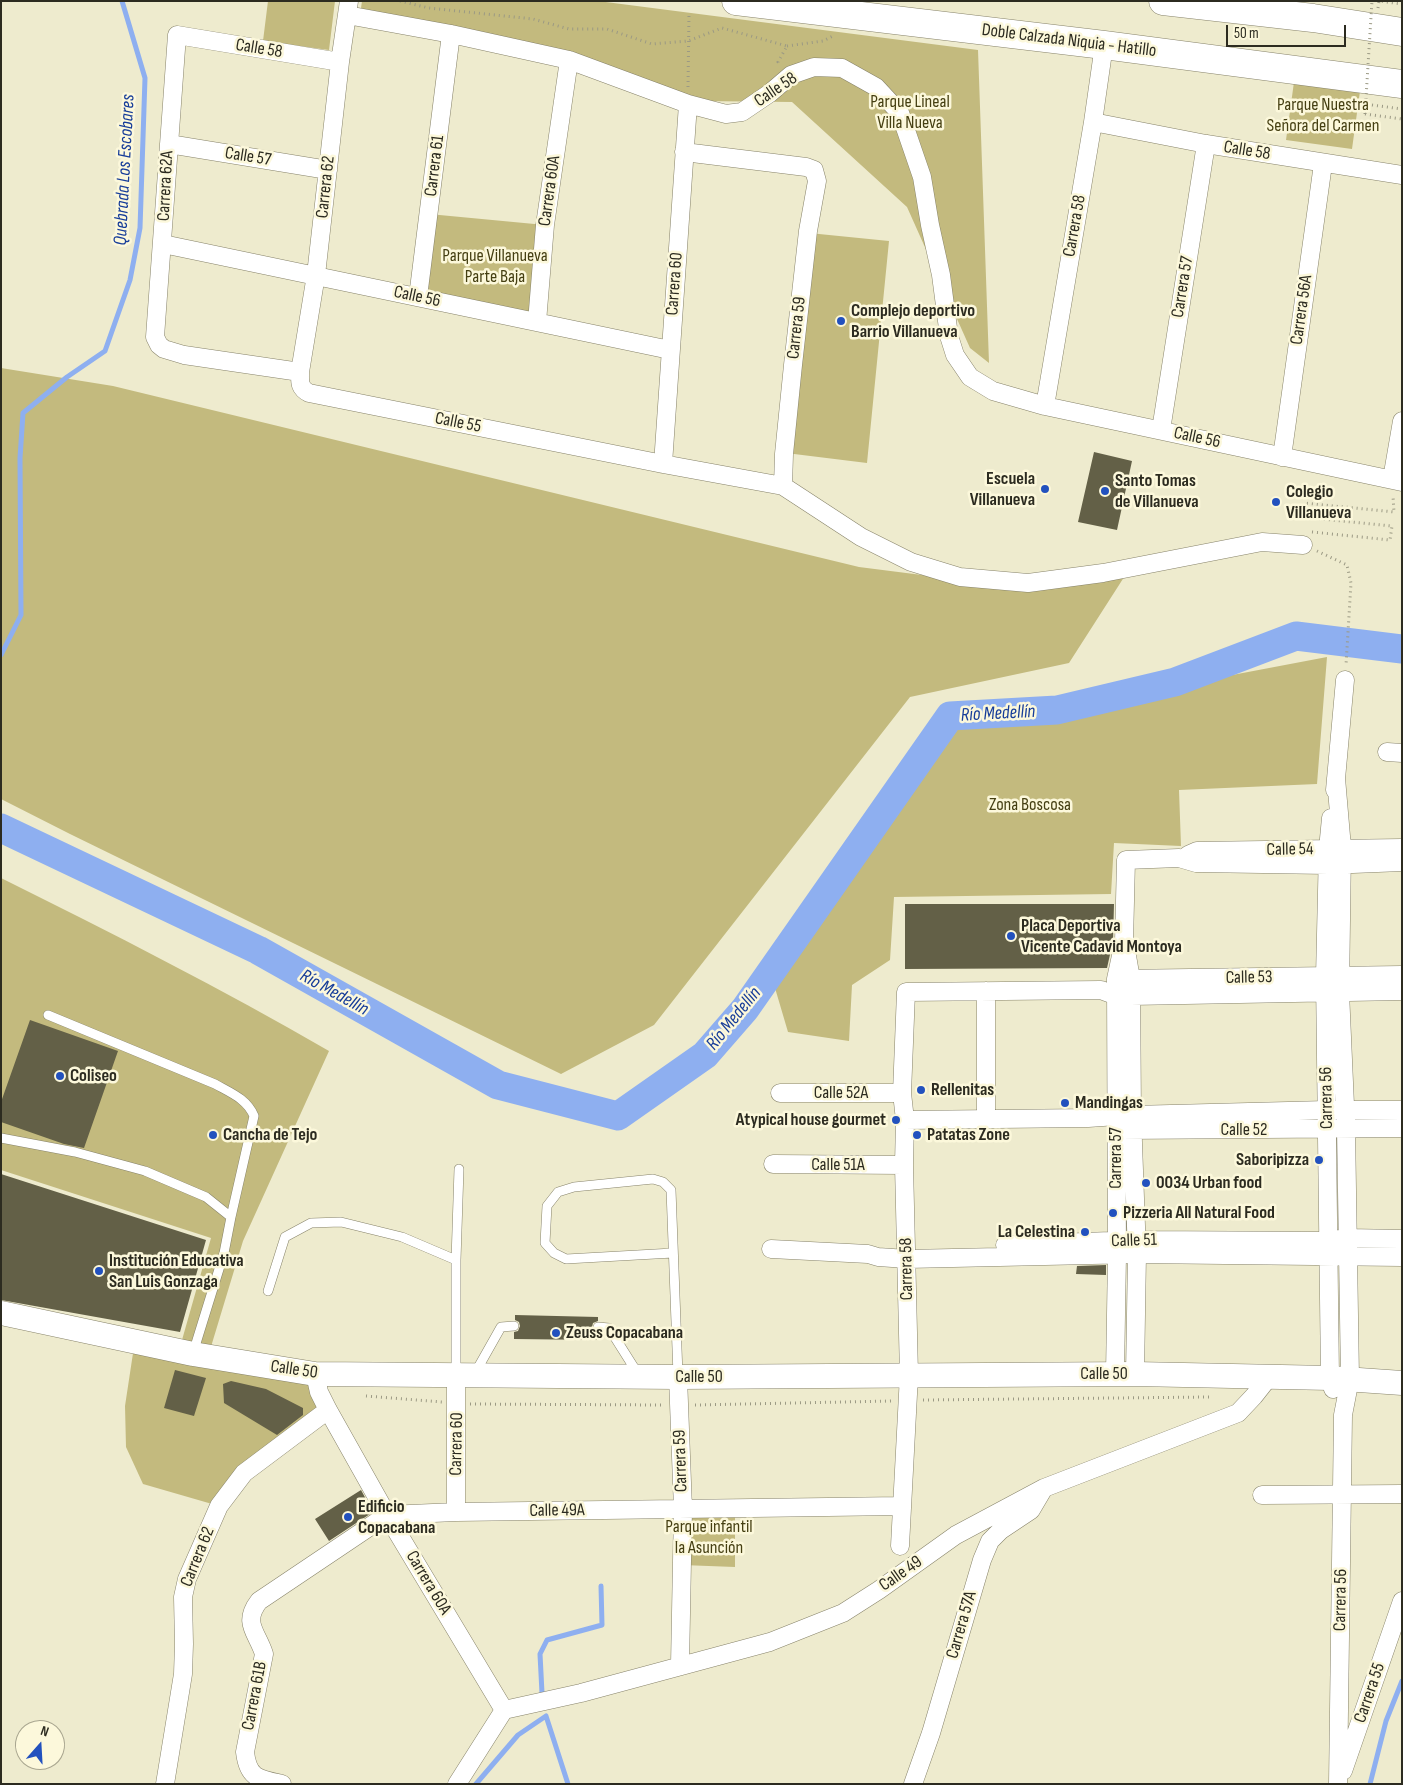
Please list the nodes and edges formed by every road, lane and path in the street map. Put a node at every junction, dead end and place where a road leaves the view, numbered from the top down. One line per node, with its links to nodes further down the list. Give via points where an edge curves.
1 (400, 1): 13 (path, via 429,8 533,19 569,29 607,29 652,44)
2 (736, 1): 14 (highway, Doble Calzada Niquia - Hatillo)
3 (1163, 1): 10 (highway)
4 (1372, 1): 23 (path, bridge, via 1365,114)
5 (1379, 2): 6 (path)
6 (1402, 4)
7 (348, 8): 11 (street, Calle 58); 17 (street, Carrera 62)
8 (689, 13): 13 (path)
9 (840, 32): 15 (path, via 823,41)
10 (1402, 32)
11 (452, 34): 16 (street, Calle 58); 33 (street, Carrera 61)
12 (177, 35): 17 (street, Calle 58); 25 (street, Carrera 62A)
13 (688, 41): 15 (path, via 722,28); 20 (path)
14 (1104, 44): 19 (highway, Doble Calzada Niquia - Hatillo); 24 (street, Carrera 58)
15 (787, 46): 18 (path, via 778,62)
16 (568, 60): 20 (street, Calle 58); 34 (street, Carrera 60A, via 545,225)
17 (340, 62): 29 (street, Carrera 62)
18 (791, 75): 20 (street, Calle 58, via 742,112 726,114); 37 (street, Calle 58, via 814,67 842,68 876,87 900,113 922,177 955,355 970,377)
19 (1402, 84)
20 (688, 104): 27 (street, Carrera 60)
21 (1372, 105): 22 (path)
22 (1402, 109)
23 (1402, 119)
24 (1093, 122): 26 (street, Calle 58); 38 (street, Carrera 58)
25 (169, 144): 29 (street, Calle 57); 31 (street, Carrera 62A)
26 (1206, 144): 28 (street, Calle 58); 40 (street, Carrera 57)
27 (684, 152): 35 (street, Carrera 60); 44 (street, Carrera 59, via 814,170 817,181 795,346)
28 (1323, 164): 30 (street, Calle 58); 41 (street, Carrera 56A)
29 (328, 170): 32 (street, Carrera 62)
30 (1402, 175)
31 (163, 244): 32 (street, Calle 56); 36 (street, Carrera 62A, via 155,337 159,345 184,355)
32 (316, 275): 33 (street, Calle 56); 36 (street, Carrera 62)
33 (418, 297): 34 (street, Calle 56)
34 (537, 322): 35 (street, Calle 56)
35 (670, 350): 42 (street, Carrera 60)
36 (300, 372): 42 (street, Calle 55, via 299,384 309,393)
37 (993, 391): 38 (street, Calle 56)
38 (1045, 406): 40 (street, Calle 56)
39 (1402, 421): 43 (street)
40 (1161, 430): 41 (street, Calle 56)
41 (1282, 457): 43 (street, Calle 56)
42 (663, 464): 44 (street, Calle 55)
43 (1397, 481): 45 (path, via 1394,512 1304,503 1302,517 1392,526 1390,540 1303,531)
44 (783, 486): 45 (street, via 861,537 911,562 960,577 1028,583 1103,573 1262,542)
45 (1303, 545): 46 (path, via 1347,565 1351,582)
46 (1345, 680): 48 (street, Carrera 56, via 1336,778)
47 (1402, 848): 48 (street, Calle 54)
48 (1335, 856): 49 (street, Calle 54, via 1197,851 1179,858); 50 (street, Calle 54); 52 (street, Carrera 56)
49 (1126, 860): 53 (street, Carrera 57)
50 (1402, 862)
51 (1402, 975): 52 (street, Calle 53)
52 (1333, 984): 53 (street, Calle 53); 55 (street, Calle 53); 60 (street, Carrera 56); 61 (street, Carrera 56)
53 (1119, 988): 54 (street, Calle 53); 65 (street, Carrera 57)
54 (986, 991): 56 (street, Calle 53); 63 (street)
55 (1402, 991)
56 (906, 992): 59 (street, Carrera 58)
57 (48, 1015): 73 (lane, via 215,1084 240,1098 250,1108 254,1116)
58 (780, 1093): 59 (street, Calle 52A)
59 (902, 1094): 64 (street, Carrera 58)
60 (1327, 1110): 61 (street, Calle 52); 65 (street, Calle 52); 68 (street, Carrera 56)
61 (1345, 1110): 62 (street, Calle 52); 66 (street, Carrera 56)
62 (1402, 1110)
63 (986, 1118): 64 (street, Calle 52); 65 (street, Calle 52, via 1088,1118)
64 (905, 1120): 71 (street, Carrera 58)
65 (1125, 1123): 68 (street, Calle 52); 76 (street, Carrera 57); 78 (street, Carrera 57)
66 (1346, 1128): 67 (street, Calle 52); 68 (street, Calle 52); 74 (street, Carrera 56)
67 (1402, 1128)
68 (1328, 1129): 79 (street, Carrera 56)
69 (1, 1138): 73 (lane, via 75,1152 145,1171 206,1197)
70 (773, 1164): 71 (street, Calle 51A)
71 (904, 1165): 81 (street, Carrera 58)
72 (459, 1170): 84 (lane)
73 (231, 1217): 89 (lane, via 224,1253)
74 (1347, 1238): 75 (street, Calle 51); 79 (street, Calle 51); 82 (street, Carrera 56)
75 (1402, 1239)
76 (1137, 1247): 78 (street, Calle 51); 79 (street, Calle 51); 91 (street, Carrera 57)
77 (770, 1248): 81 (street, Calle 51, via 868,1254 878,1258)
78 (1117, 1248): 81 (street, Calle 51); 91 (street, Carrera 57)
79 (1328, 1248): 82 (street, Calle 51); 97 (street, Carrera 56)
80 (673, 1253): 80 (lane, via 566,1259 545,1243 546,1206 558,1192 574,1187 653,1179 663,1182 671,1190); 95 (lane)
81 (906, 1253): 92 (street, Carrera 58)
82 (1347, 1256): 83 (street, Calle 51); 97 (street, Carrera 56)
83 (1402, 1257)
84 (456, 1260): 85 (lane, via 402,1237 341,1222 311,1222 285,1237); 93 (lane)
85 (268, 1291)
86 (1, 1314): 89 (main road, Calle 50)
87 (514, 1326): 93 (lane, via 501,1327)
88 (598, 1327): 94 (lane, via 608,1328)
89 (193, 1354): 90 (main road, Calle 50)
90 (315, 1374): 93 (main road, Calle 50); 99 (street, Carrera 60A)
91 (1125, 1374): 92 (main road, Calle 50); 96 (main road, Calle 50)
92 (909, 1375): 95 (main road, Calle 50); 104 (street, Carrera 58)
93 (465, 1376): 94 (main road, Calle 50); 106 (street, Carrera 60)
94 (640, 1377): 95 (main road, Calle 50)
95 (678, 1377): 105 (street, Carrera 59)
96 (1269, 1377): 97 (main road, Calle 50); 100 (street, Calle 49, via 1238,1413)
97 (1340, 1379): 98 (main road, Calle 50); 103 (street, Carrera 56)
98 (1402, 1383)
99 (328, 1410): 107 (street, Carrera 60A); 112 (street, Carrera 62, via 244,1473 220,1506 187,1580 183,1597 183,1674)
100 (1044, 1488): 110 (street, Calle 49, via 956,1535 843,1613 770,1642); 115 (street, Carrera 57A, via 1032,1510 990,1541)
101 (1402, 1494): 103 (street)
102 (1262, 1496): 103 (street)
103 (1342, 1496): 116 (street, Carrera 56)
104 (901, 1506): 105 (street, Calle 49A); 108 (street, Carrera 58)
105 (683, 1509): 106 (street, Calle 49A); 110 (street, Carrera 59)
106 (456, 1512): 107 (street, Calle 49A)
107 (387, 1515): 111 (street, Carrera 60A); 113 (street, Carrera 61B, via 259,1601 253,1609 250,1618 252,1628 264,1654 245,1752 246,1766 263,1780)
108 (900, 1546)
109 (1402, 1601): 116 (street, Carrera 55)
110 (680, 1665): 111 (street, Calle 49, via 582,1694)
111 (504, 1710): 114 (street)
112 (165, 1784)
113 (282, 1784)
114 (457, 1784)
115 (913, 1784)
116 (1338, 1784)

